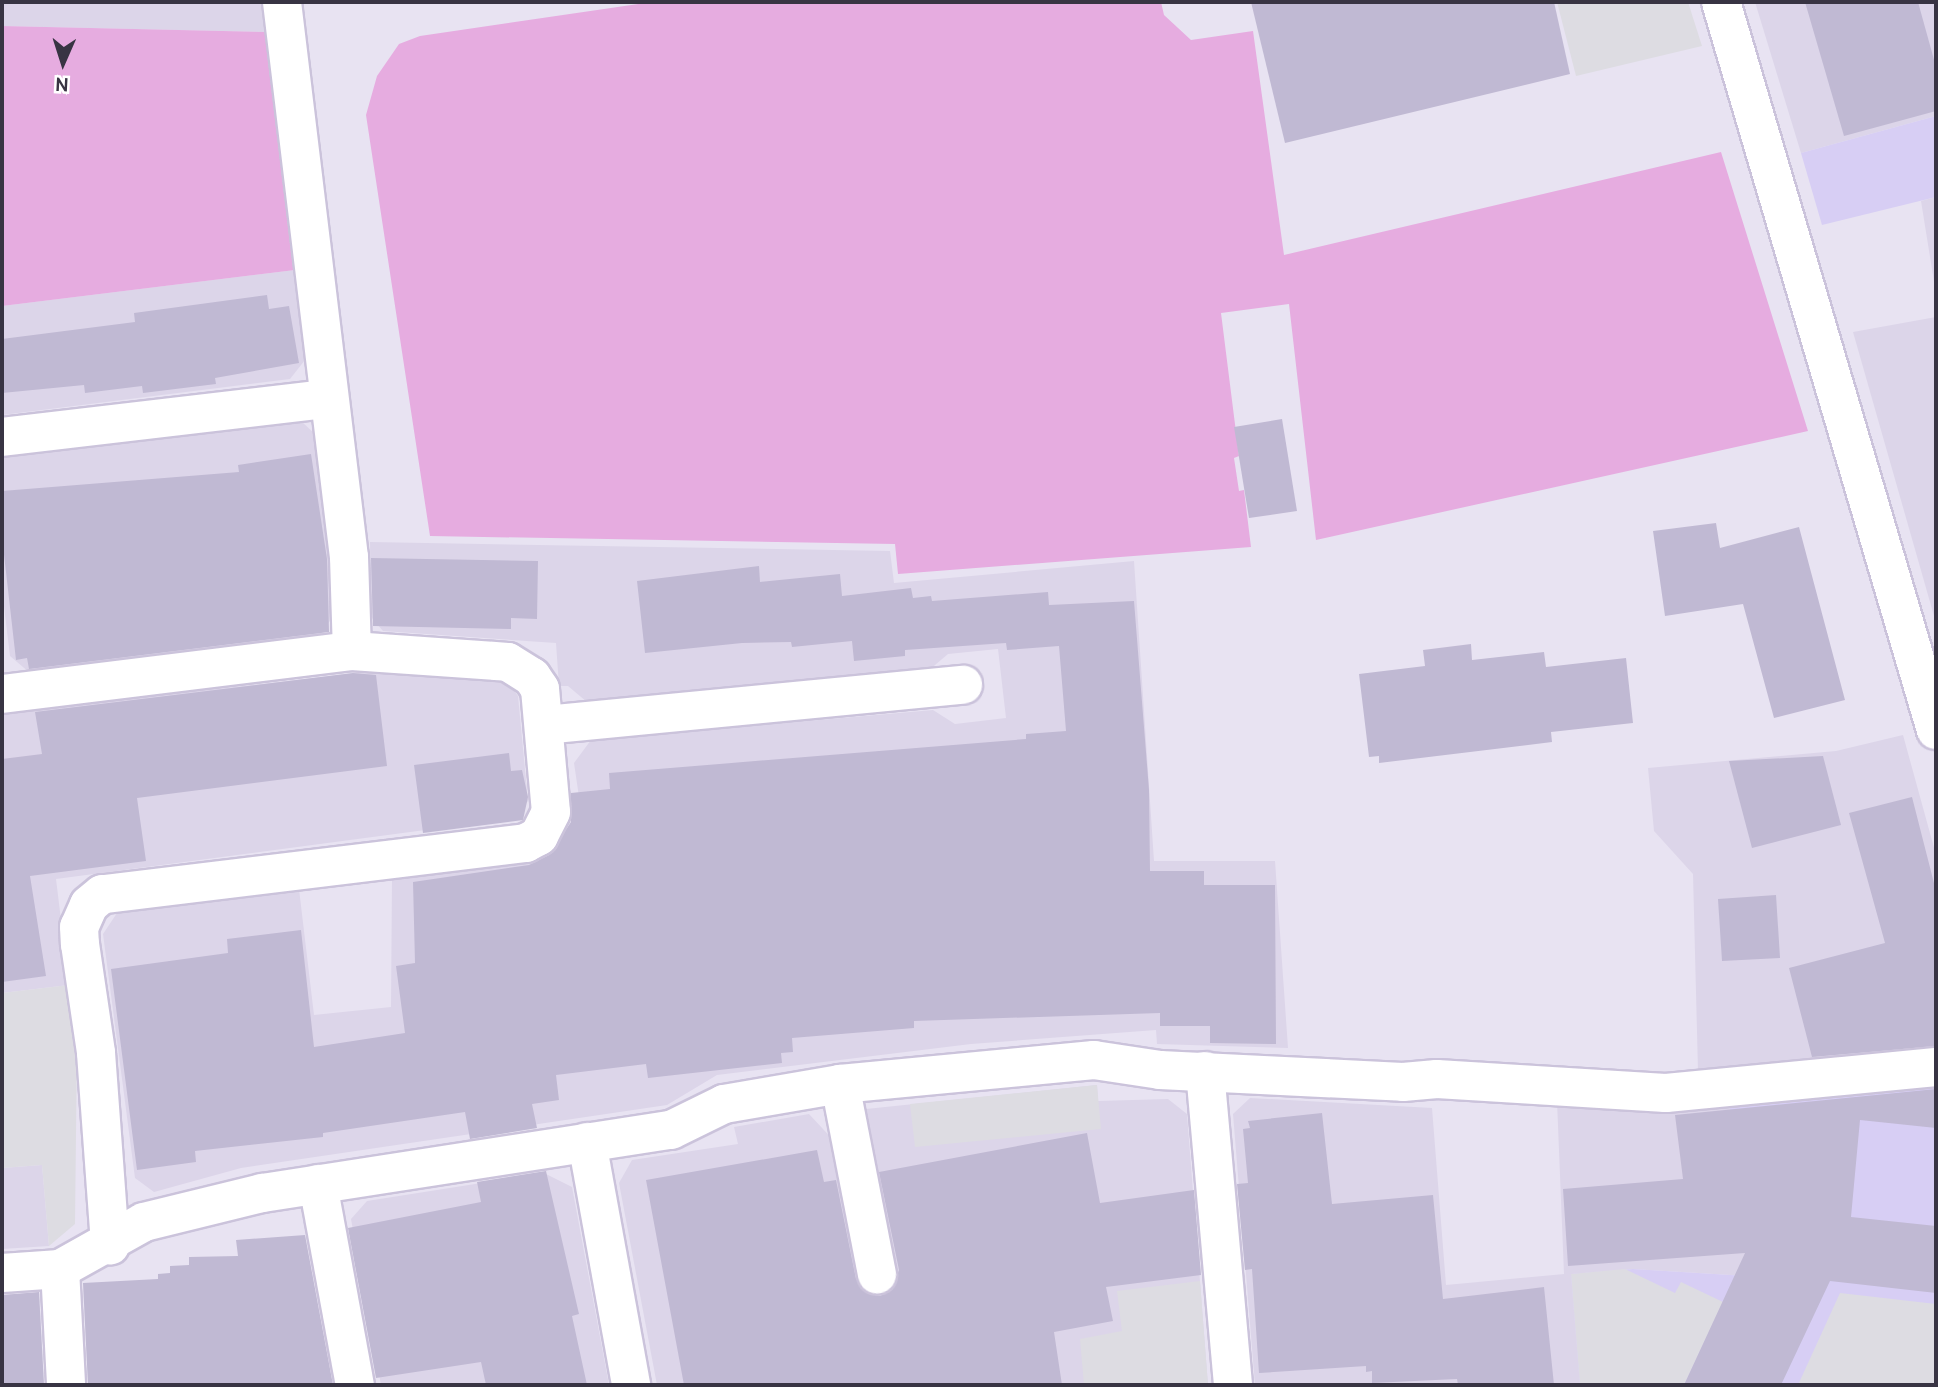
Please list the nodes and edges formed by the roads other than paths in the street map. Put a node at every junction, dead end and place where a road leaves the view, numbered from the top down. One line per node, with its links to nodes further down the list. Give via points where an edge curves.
1 (282, 2): 3 (street)
2 (1721, 2): 9 (street)
3 (327, 399): 4 (street); 5 (street, via 349,557)
4 (2, 437)
5 (352, 651): 7 (street); 8 (street, via 508,662 522,668 540,689)
6 (963, 685): 8 (street)
7 (2, 694)
8 (544, 725): 15 (street, via 551,812 540,836 526,843 102,894 89,905 79,927 80,944 96,1053)
9 (1936, 730)
10 (1936, 1067): 11 (street, via 1666,1093)
11 (1205, 1071): 12 (street, via 1094,1060); 22 (street)
12 (840, 1084): 13 (street, via 724,1104 671,1130); 18 (street)
13 (587, 1142): 14 (street); 21 (street)
14 (318, 1184): 15 (street, via 144,1222); 20 (street)
15 (110, 1245): 16 (street)
16 (60, 1269): 17 (street); 19 (street)
17 (2, 1273)
18 (877, 1274)
19 (66, 1385)
20 (355, 1385)
21 (631, 1385)
22 (1233, 1385)

